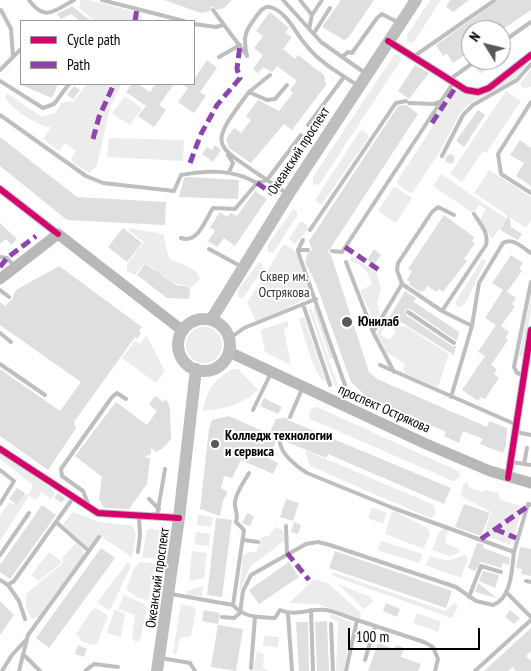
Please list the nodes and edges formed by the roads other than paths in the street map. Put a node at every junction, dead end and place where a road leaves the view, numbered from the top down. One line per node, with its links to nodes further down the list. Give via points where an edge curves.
1 (29, 0): 2 (lane, via 46,14)
2 (74, 0)
3 (102, 0): 13 (lane)
4 (283, 0): 18 (lane)
5 (300, 0): 12 (lane)
6 (322, 0): 12 (lane)
7 (416, 0): 16 (main road, Океанский проспект)
8 (495, 0): 28 (lane)
9 (330, 8): 19 (lane)
10 (1, 10): 25 (lane, via 11,30)
11 (213, 10): 17 (lane)
12 (312, 14): 18 (lane)
13 (180, 20)
14 (531, 22): 20 (lane)
15 (195, 24): 17 (lane)
16 (400, 24): 21 (main road, Океанский проспект); 27 (lane, via 382,14 352,53)
17 (223, 25): 22 (lane)
18 (310, 28): 19 (lane)
19 (314, 33): 27 (lane)
20 (511, 36)
21 (388, 41): 28 (street); 32 (main road, Океанский проспект)
22 (240, 46): 26 (lane); 34 (lane, via 247,56 243,39 245,31 260,11 274,8 319,59)
23 (20, 51): 25 (lane)
24 (531, 55): 36 (street, via 484,90 466,90)
25 (14, 57): 30 (lane)
26 (219, 57)
27 (342, 57): 32 (lane)
28 (413, 57): 36 (street)
29 (531, 64): 47 (lane, via 517,80 473,105 463,115)
30 (0, 70)
31 (465, 70): 36 (lane)
32 (367, 74): 39 (main road, Океанский проспект)
33 (270, 75): 40 (lane)
34 (344, 76): 39 (lane); 44 (lane)
35 (0, 82): 37 (lane, via 43,108 54,104)
36 (451, 82): 41 (lane)
37 (68, 85)
38 (286, 85): 40 (lane, via 275,99 268,100)
39 (358, 86): 53 (main road, Океанский проспект)
40 (249, 92): 46 (lane, via 220,134 220,143)
41 (440, 102): 56 (lane, via 396,103); 63 (lane, via 342,252)
42 (531, 102): 52 (lane, via 498,154 501,174)
43 (0, 115): 48 (lane, via 86,176 103,183 174,191 181,175)
44 (308, 125)
45 (301, 135): 49 (lane)
46 (226, 152): 48 (lane, via 233,163); 49 (lane)
47 (442, 156)
48 (229, 172): 50 (lane, via 243,175)
49 (267, 180): 50 (lane); 53 (lane)
50 (256, 183): 58 (lane, via 235,209 213,208 195,237)
51 (0, 189): 57 (street)
52 (531, 193)
53 (288, 195): 67 (main road, Океанский проспект)
54 (474, 214): 78 (lane, via 484,229 486,245)
55 (454, 215): 71 (lane, via 438,207 432,212 398,263)
56 (310, 230)
57 (58, 234): 68 (main road); 83 (main road)
58 (181, 238)
59 (303, 240): 61 (lane)
60 (209, 248): 67 (lane)
61 (298, 250): 62 (lane); 74 (lane)
62 (308, 250)
63 (332, 251)
64 (531, 253): 81 (lane, via 511,241 502,243 479,283)
65 (0, 257): 68 (lane, via 7,258)
66 (346, 262): 84 (lane)
67 (242, 267): 80 (main road, Океанский проспект)
68 (15, 268): 69 (main road)
69 (0, 279)
70 (531, 282): 94 (lane, via 514,367 517,373)
71 (402, 284): 75 (lane); 78 (lane)
72 (0, 290): 73 (lane)
73 (9, 297)
74 (316, 299): 76 (lane); 96 (lane)
75 (390, 302): 77 (lane); 84 (lane)
76 (303, 304): 88 (lane, via 244,328); 95 (lane)
77 (396, 305)
78 (442, 311): 81 (lane)
79 (408, 312): 87 (lane)
80 (210, 320): 83 (main road, via 195,321); 88 (main road, via 222,327)
81 (472, 326): 99 (lane)
82 (531, 330): 94 (street)
83 (183, 331): 91 (main road, via 179,343 181,355)
84 (373, 332): 92 (lane)
85 (0, 333): 86 (lane)
86 (11, 342)
87 (454, 343)
88 (229, 346): 91 (main road, via 218,366); 93 (main road, проспект Острякова)
89 (0, 364): 98 (lane)
90 (380, 365): 92 (lane)
91 (196, 369): 124 (main road, Океанский проспект)
92 (394, 372): 99 (lane)
93 (271, 373): 97 (main road, проспект Острякова); 101 (lane)
94 (524, 375): 103 (street)
95 (330, 385)
96 (345, 385)
97 (303, 388): 102 (lane); 114 (main road, проспект Острякова)
98 (45, 396)
99 (451, 397): 103 (lane)
100 (126, 399): 120 (lane, via 117,393 112,397 60,469 62,476 83,491)
101 (253, 410)
102 (290, 417)
103 (516, 428): 104 (lane); 108 (street)
104 (531, 435)
105 (280, 439): 132 (lane, via 282,449 307,473)
106 (527, 448): 109 (lane)
107 (0, 449): 116 (street)
108 (511, 462): 109 (lane); 114 (street)
109 (524, 464): 110 (lane)
110 (531, 465)
111 (165, 469): 121 (lane)
112 (0, 470): 118 (lane, via 14,480)
113 (249, 473): 128 (lane, via 234,505 236,522 244,530)
114 (508, 478): 115 (main road, проспект Острякова)
115 (531, 483)
116 (73, 498): 120 (street); 125 (lane)
117 (149, 499): 121 (lane)
118 (0, 504)
119 (531, 505): 132 (lane, via 528,504)
120 (89, 509): 123 (street, via 108,515)
121 (158, 512): 123 (street); 124 (street)
122 (29, 513): 134 (lane)
123 (139, 516): 131 (lane)
124 (179, 518): 141 (main road, Океанский проспект)
125 (56, 522): 130 (lane); 139 (lane)
126 (286, 526): 133 (lane)
127 (99, 537): 130 (lane)
128 (244, 540): 129 (lane); 143 (lane)
129 (258, 542)
130 (89, 551): 154 (lane)
131 (138, 552)
132 (514, 552): 140 (lane)
133 (287, 553): 142 (lane, via 306,544 323,543 456,588); 145 (lane, via 251,575 243,590)
134 (0, 555)
135 (501, 572): 142 (lane, via 480,567)
136 (0, 580): 139 (lane)
137 (526, 582): 138 (lane)
138 (531, 582)
139 (8, 585): 150 (lane, via 19,600)
140 (506, 592): 142 (lane, via 493,605); 149 (lane)
141 (168, 594): 143 (lane); 156 (main road, Океанский проспект)
142 (469, 597)
143 (233, 605): 145 (lane)
144 (311, 610): 146 (lane); 151 (lane, via 328,610); 167 (lane)
145 (240, 613): 147 (lane, via 234,618); 148 (lane)
146 (288, 614): 148 (lane, via 280,610 275,618); 166 (lane)
147 (222, 616)
148 (255, 617): 159 (lane)
149 (531, 618): 171 (lane)
150 (25, 619)
151 (357, 620): 153 (lane); 169 (lane)
152 (331, 624): 168 (lane)
153 (375, 626): 157 (lane); 170 (lane, via 433,648 438,659)
154 (27, 638): 155 (lane); 160 (lane)
155 (23, 654): 161 (lane); 162 (lane)
156 (159, 658): 164 (main road, Океанский проспект); 165 (lane, via 190,663)
157 (365, 660)
158 (118, 667): 163 (lane, via 94,664)
159 (251, 668)
160 (2, 671)
161 (19, 671)
162 (40, 671)
163 (85, 671)
164 (157, 671)
165 (195, 671)
166 (292, 671)
167 (314, 671)
168 (333, 671)
169 (346, 671)
170 (435, 671)
171 (475, 671)

